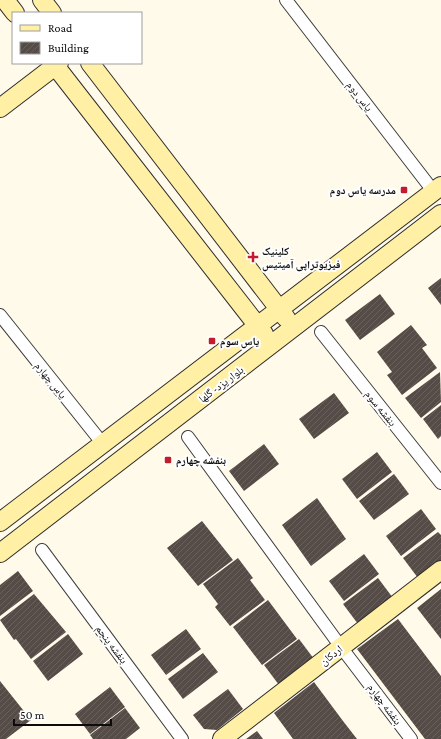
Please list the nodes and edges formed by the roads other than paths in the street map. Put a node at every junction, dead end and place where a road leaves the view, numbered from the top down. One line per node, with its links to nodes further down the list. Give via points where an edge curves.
1 (5, 0): 4 (main road)
2 (42, 0): 5 (main road)
3 (286, 0): 9 (street, یاس دوم)
4 (14, 12)
5 (51, 12)
6 (56, 64): 8 (main road); 13 (main road)
7 (91, 64): 11 (main road)
8 (0, 108)
9 (437, 189): 11 (main road)
10 (441, 214): 14 (main road, بلوار یزد- گلها)
11 (279, 308): 13 (main road); 14 (main road)
12 (0, 315): 18 (street, یاس چهارم)
13 (258, 325): 16 (main road); 18 (main road)
14 (293, 328): 16 (main road, بلوار یزد- گلها)
15 (321, 332): 19 (street, بنفشه سوم)
16 (272, 345): 22 (main road, بلوار یزد- گلها)
17 (188, 437): 24 (street, بنفشه چهارم)
18 (103, 444): 20 (main road)
19 (441, 483)
20 (0, 522)
21 (42, 550): 25 (street, بنفشه پنجم)
22 (0, 553)
23 (441, 570): 24 (main road, اردکان)
24 (341, 647): 26 (main road, اردکان); 27 (street, بنفشه چهارم)
25 (182, 739)
26 (222, 739)
27 (411, 739)

